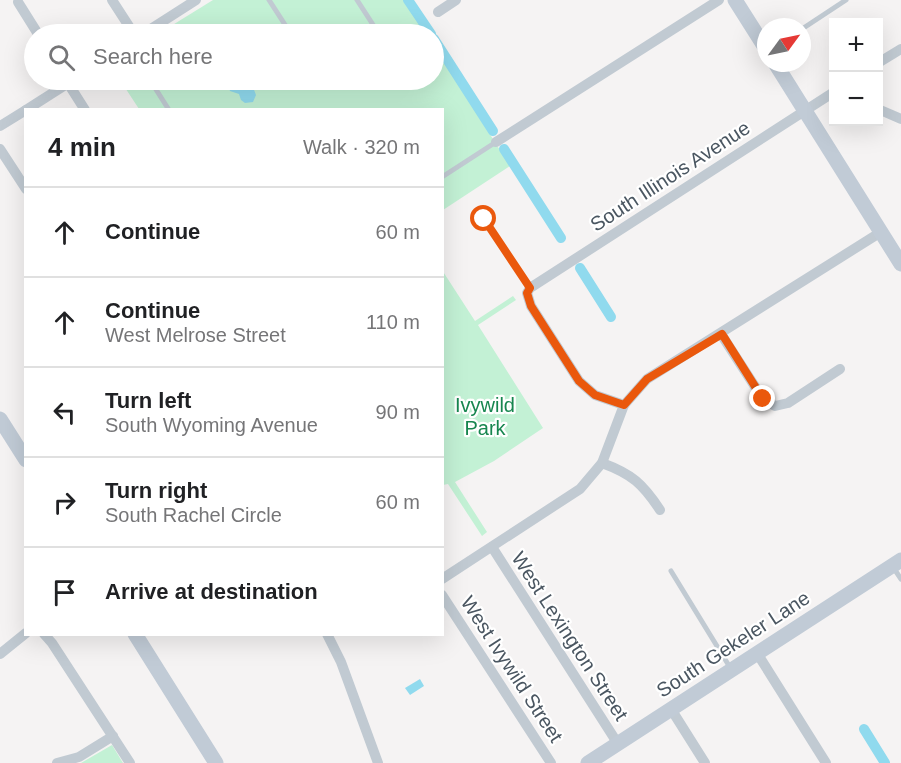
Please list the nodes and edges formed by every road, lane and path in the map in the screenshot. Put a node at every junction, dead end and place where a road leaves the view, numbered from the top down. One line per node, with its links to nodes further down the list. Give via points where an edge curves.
1 (112, 0): 13 (street)
2 (269, 0): 15 (lane)
3 (357, 0): 16 (lane)
4 (456, 0): 10 (street)
5 (719, 0): 33 (street)
6 (735, 0): 17 (street)
7 (846, 0): 11 (lane)
8 (193, 1): 14 (street)
9 (18, 2): 12 (street)
10 (438, 12)
11 (811, 23)
12 (32, 24)
13 (128, 24)
14 (157, 24)
15 (285, 24)
16 (373, 24)
17 (757, 35)
18 (901, 49): 19 (street)
19 (883, 60)
20 (781, 72): 29 (street)
21 (55, 90): 25 (street)
22 (74, 90): 26 (street)
23 (156, 90): 27 (lane)
24 (829, 95): 29 (street, South Illinois Avenue)
25 (29, 108)
26 (84, 108)
27 (168, 108)
28 (24, 111): 32 (street)
29 (805, 111): 38 (street); 40 (street, South Illinois Avenue)
30 (883, 111): 31 (street)
31 (901, 119)
32 (0, 126)
33 (496, 142): 35 (lane)
34 (0, 149): 36 (street)
35 (444, 176)
36 (24, 186)
37 (484, 219): 40 (lane)
38 (881, 232): 39 (street); 41 (street)
39 (901, 264)
40 (529, 290): 43 (street, via 531,306 579,381 595,395)
41 (722, 334): 42 (street, via 763,399 775,406 788,403); 43 (street, via 647,379)
42 (840, 369)
43 (624, 405): 46 (street)
44 (0, 419): 45 (street)
45 (24, 457)
46 (602, 463): 47 (street, via 636,479); 48 (street, via 580,489)
47 (660, 510)
48 (492, 547): 51 (street); 63 (street, West Lexington Street)
49 (896, 562): 52 (lane); 59 (street, South Gekeler Lane)
50 (671, 571): 60 (lane)
51 (444, 578)
52 (901, 579)
53 (444, 597): 68 (street, West Ivywild Street)
54 (24, 635): 58 (street)
55 (46, 636): 62 (street)
56 (136, 636): 66 (street)
57 (328, 636): 67 (street)
58 (0, 654)
59 (757, 654): 60 (street, South Gekeler Lane); 71 (street)
60 (732, 670): 61 (street, South Gekeler Lane)
61 (671, 709): 63 (street, South Gekeler Lane); 70 (street)
62 (113, 736): 64 (street, via 87,753); 65 (street)
63 (618, 744): 69 (street, South Gekeler Lane)
64 (57, 763)
65 (130, 763)
66 (216, 763)
67 (378, 763)
68 (551, 763)
69 (588, 763)
70 (705, 763)
71 (826, 763)

